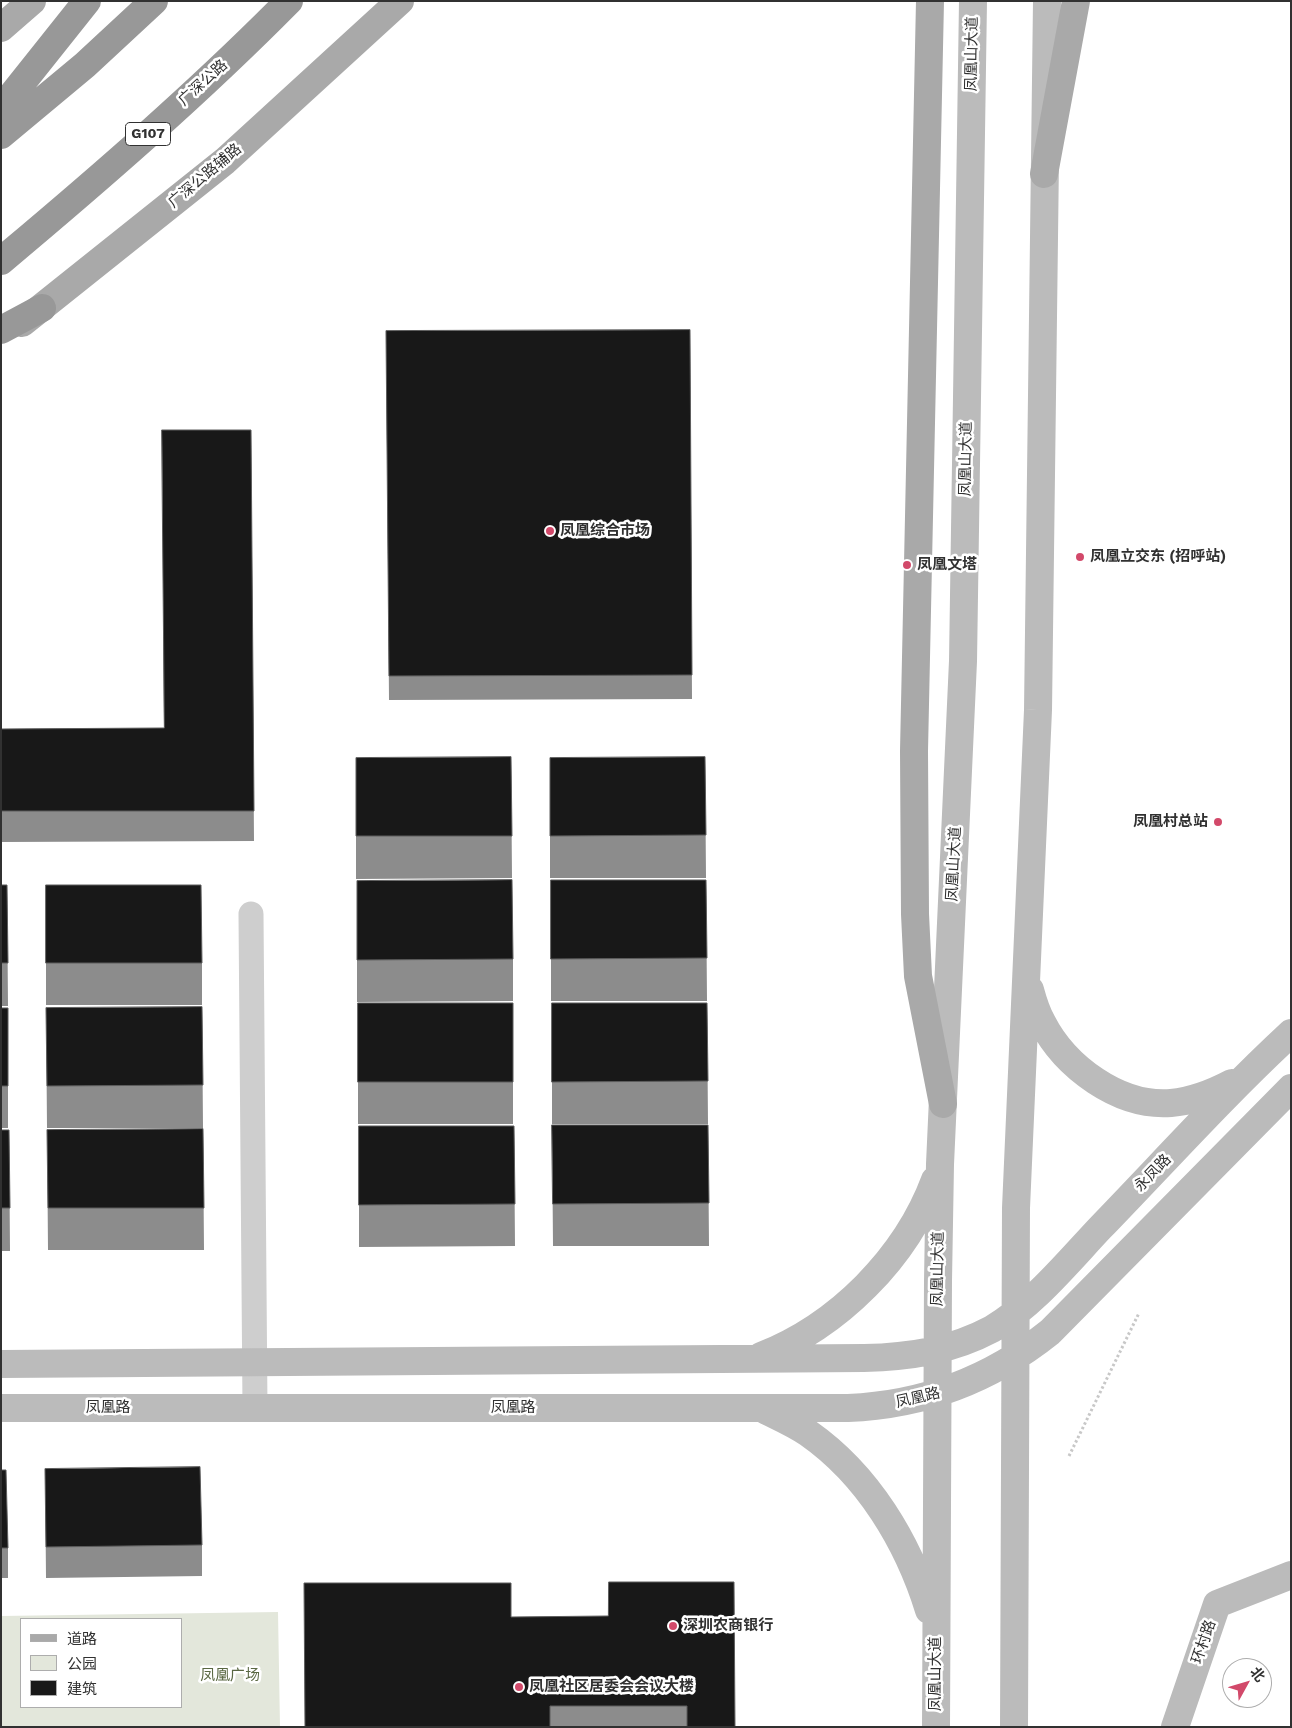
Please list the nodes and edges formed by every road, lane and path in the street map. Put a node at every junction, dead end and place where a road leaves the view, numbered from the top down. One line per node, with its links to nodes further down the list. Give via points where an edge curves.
1 (32, 1): 10 (main road)
2 (87, 1): 11 (highway)
3 (154, 1): 12 (highway)
4 (289, 1): 14 (highway, 广深公路 / G107, via 87,190)
5 (400, 1): 15 (main road, 广深公路辅路, via 225,160)
6 (930, 1): 23 (main road, via 914,751 915,856 918,976)
7 (973, 1): 23 (main road, 凤凰山大道, via 961,707)
8 (1047, 1): 13 (main road)
9 (1076, 1): 13 (main road)
10 (1, 28)
11 (1, 109)
12 (1, 136)
13 (1044, 174): 19 (main road, via 1038,710)
14 (1, 261)
15 (42, 308): 16 (highway); 17 (main road, 广深公路辅路)
16 (1, 330)
17 (1, 339)
18 (251, 914): 30 (street)
19 (1026, 976): 21 (main road, via 1041,1022 1063,1051 1093,1078 1126,1096 1154,1102 1185,1101 1216,1092); 25 (main road, via 1016,1208)
20 (1291, 1033): 21 (main road, 永凤路)
21 (1252, 1070): 25 (main road, 永凤路)
22 (1291, 1088): 28 (main road, via 1061,1321)
23 (943, 1104): 24 (main road, 凤凰山大道)
24 (940, 1164): 27 (main road, 凤凰山大道); 29 (main road, via 920,1215 871,1280 845,1305 812,1329 774,1351)
25 (1016, 1314): 27 (main road, via 971,1339); 28 (main road)
26 (1139, 1314): 36 (path)
27 (937, 1351): 29 (main road, via 893,1358); 32 (main road, 凤凰山大道)
28 (1016, 1357): 32 (main road, 凤凰路, via 976,1380); 40 (main road)
29 (751, 1359): 30 (main road)
30 (254, 1362): 31 (main road); 34 (street)
31 (1, 1364)
32 (936, 1395): 35 (main road, 凤凰路, via 866,1407); 38 (main road, 凤凰山大道)
33 (1, 1408): 34 (main road, 凤凰路)
34 (255, 1408): 35 (main road, 凤凰路)
35 (761, 1408): 38 (main road, via 808,1433 848,1469 872,1497 898,1534 910,1559)
36 (1070, 1456)
37 (1291, 1575): 41 (main road, 环村路, via 1217,1604)
38 (936, 1631): 39 (main road, 凤凰山大道)
39 (936, 1727)
40 (1014, 1727)
41 (1175, 1727)

